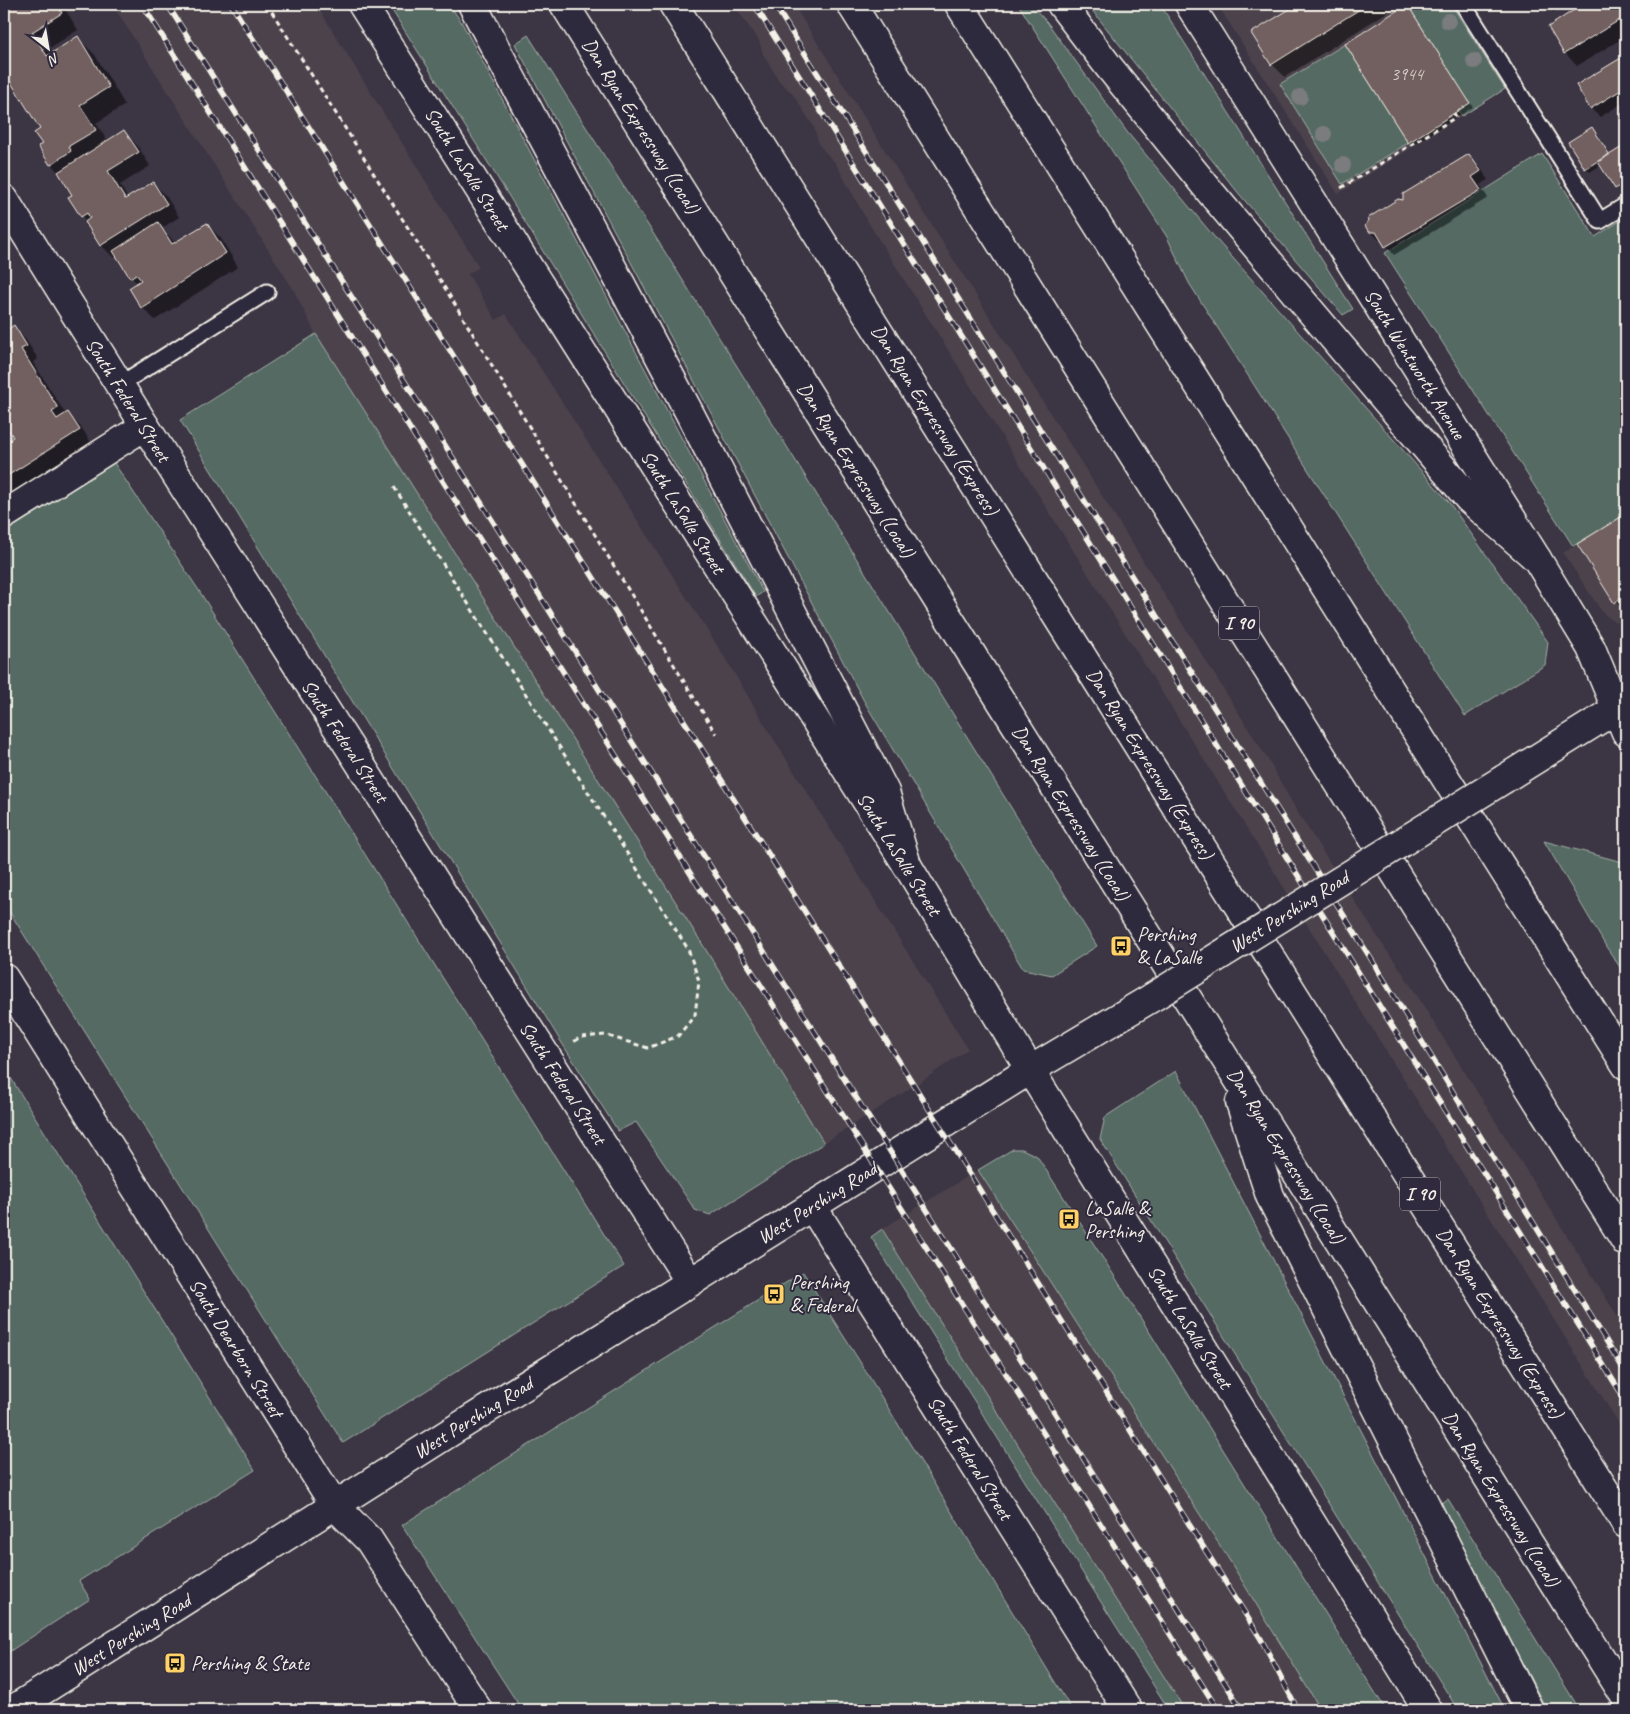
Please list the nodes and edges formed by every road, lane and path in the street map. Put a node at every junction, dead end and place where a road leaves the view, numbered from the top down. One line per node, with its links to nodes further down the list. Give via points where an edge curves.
1 (267, 4): 22 (path, via 420,247)
2 (362, 4): 23 (main road, South LaSalle Street)
3 (472, 4): 23 (main road, via 689,412 885,792)
4 (564, 4): 26 (main road, Dan Ryan Expressway (Local))
5 (673, 4): 33 (main road, Dan Ryan Expressway (Express) / I 90)
6 (851, 4): 30 (main road, I 90)
7 (960, 4): 27 (main road)
8 (1061, 4): 20 (main road, via 1212,194 1469,499)
9 (1189, 4): 20 (main road, South Wentworth Avenue)
10 (1463, 4): 14 (lane, via 1600,221)
11 (1454, 113): 12 (path, via 1456,117)
12 (1340, 189)
13 (4, 199): 16 (main road, South Federal Street)
14 (1626, 205)
15 (267, 292): 16 (lane)
16 (119, 385): 17 (main road, South Federal Street)
17 (145, 426): 19 (main road); 25 (main road, South Federal Street)
18 (394, 487): 25 (path, via 688,949 699,980 695,1015 678,1036 648,1048 605,1035 582,1037)
19 (4, 515)
20 (1537, 559): 21 (main road, South Wentworth Avenue, via 1591,648)
21 (1623, 715): 28 (main road, West Pershing Road, bridge, via 1504,779)
22 (716, 734)
23 (907, 865): 28 (main road, South LaSalle Street)
24 (4, 978): 32 (main road, South Dearborn Street)
25 (547, 1058): 31 (main road, South Federal Street)
26 (1229, 1065): 34 (main road, Dan Ryan Expressway (Local)); 39 (main road, via 1270,1196)
27 (1626, 1066)
28 (1030, 1070): 29 (main road, West Pershing Road); 38 (main road, South LaSalle Street)
29 (812, 1206): 31 (main road, West Pershing Road); 37 (main road, South Federal Street)
30 (1626, 1242)
31 (690, 1282): 32 (main road, West Pershing Road)
32 (335, 1506): 35 (main road, West Pershing Road); 36 (main road, South Dearborn Street, via 369,1540)
33 (1626, 1524)
34 (1626, 1698)
35 (12, 1710)
36 (478, 1710)
37 (1128, 1710)
38 (1428, 1710)
39 (1529, 1710)

